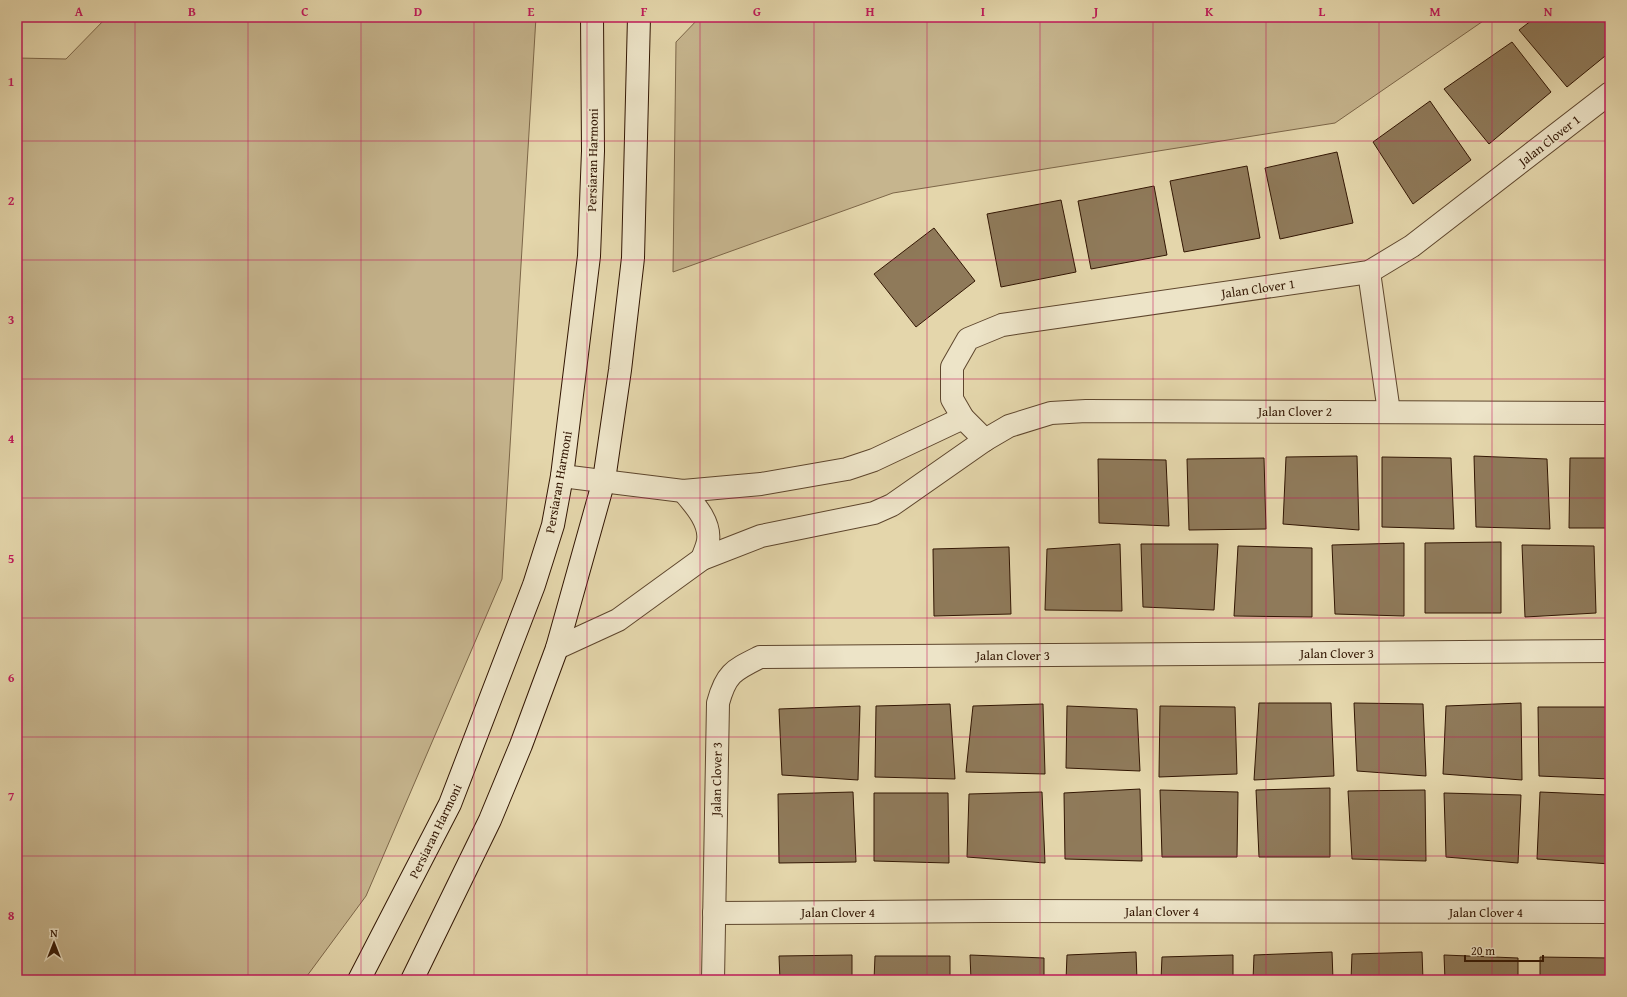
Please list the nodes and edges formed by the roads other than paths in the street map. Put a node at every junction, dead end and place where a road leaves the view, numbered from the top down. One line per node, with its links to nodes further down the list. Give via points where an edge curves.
1 (592, 17): 9 (street, Persiaran Harmoni, via 593,151 588,256)
2 (639, 17): 10 (street, via 633,258)
3 (1610, 93): 4 (street, Jalan Clover 1, via 1412,246)
4 (1369, 272): 5 (street); 7 (street, Jalan Clover 1, via 1002,324 968,339 952,367 952,400)
5 (1389, 412): 6 (street, Jalan Clover 2); 8 (street, Jalan Clover 2, via 1051,413 1009,426)
6 (1610, 413)
7 (963, 418): 8 (street, Jalan Clover 1); 11 (street, via 874,460 847,469 761,484)
8 (985, 440): 12 (street, Jalan Clover 2, via 892,504 874,513 761,536)
9 (562, 476): 10 (street); 17 (street, Persiaran Harmoni, via 553,525 534,585 450,804)
10 (604, 480): 11 (street); 13 (street)
11 (683, 491): 12 (street, via 707,525 708,540)
12 (702, 559): 13 (street, Jalan Clover 2, via 618,620)
13 (557, 648): 18 (street, via 490,820)
14 (1610, 651): 16 (street, Jalan Clover 3, via 760,656 737,669 723,684 718,703)
15 (1610, 912): 16 (street, Jalan Clover 4)
16 (714, 913): 19 (street, Jalan Clover 3)
17 (359, 980)
18 (412, 980)
19 (713, 980)

